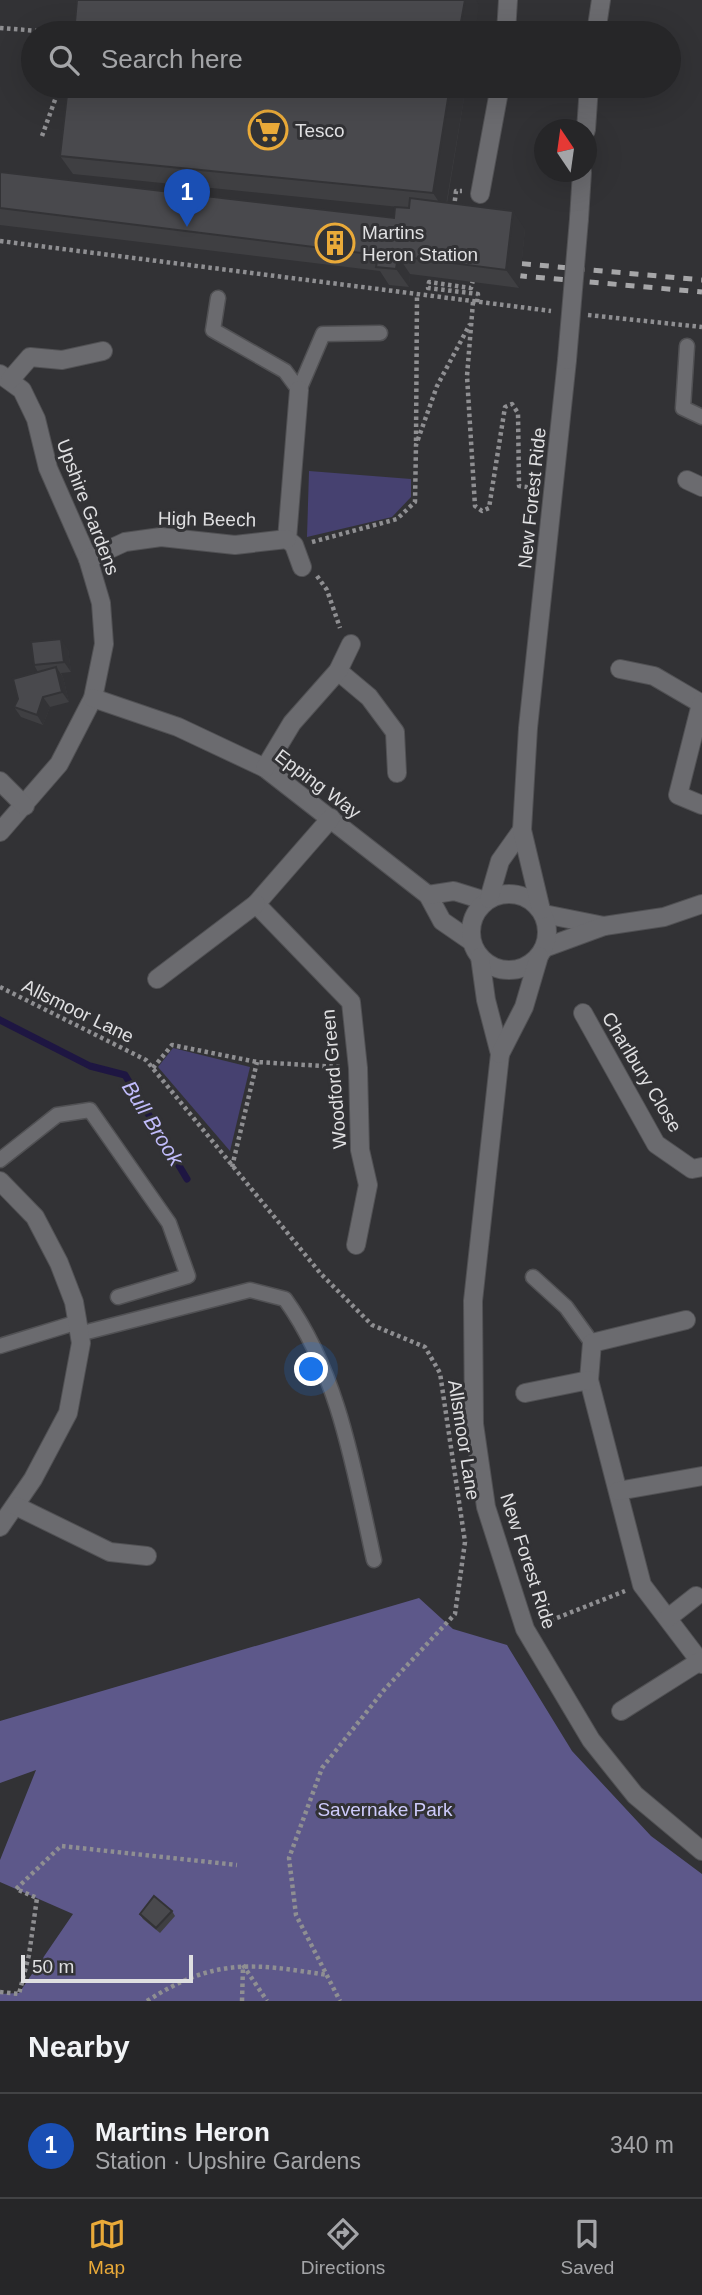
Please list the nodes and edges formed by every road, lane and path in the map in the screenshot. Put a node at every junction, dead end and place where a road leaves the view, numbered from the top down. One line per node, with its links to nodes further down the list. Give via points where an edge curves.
1 (509, 0): 3 (street)
2 (601, 0): 4 (street)
3 (507, 21)
4 (598, 21)
5 (0, 28): 6 (path)
6 (21, 30)
7 (56, 98): 11 (path)
8 (498, 98): 13 (street)
9 (589, 98): 10 (street)
10 (587, 119)
11 (42, 136)
12 (581, 182): 26 (street, New Forest Ride, bridge)
13 (480, 194): 14 (path, via 456,191)
14 (453, 213)
15 (0, 241): 25 (path, via 417,295)
16 (473, 280): 18 (path, via 471,288 429,282 428,288 478,295)
17 (218, 298): 23 (lane, via 213,330 285,371)
18 (472, 320): 25 (path, via 437,386); 26 (path, via 467,376 475,506 482,511 489,508 505,407 512,404 518,413 519,486)
19 (380, 333): 23 (lane, via 323,334)
20 (687, 346): 24 (lane, via 683,408)
21 (103, 351): 22 (street, Upshire Gardens, via 62,360 30,357)
22 (5, 377): 28 (street, Upshire Gardens, via 22,390 30,405 48,468)
23 (299, 390): 27 (street)
24 (702, 417)
25 (416, 445): 27 (path, via 415,502 397,519)
26 (554, 490): 41 (street, New Forest Ride, via 528,728)
27 (295, 541): 28 (street, High Beech, via 235,545 161,537 125,542); 29 (street)
28 (88, 559): 33 (street, Upshire Gardens, via 101,603 104,644)
29 (307, 568): 30 (path, via 327,590)
30 (351, 644): 32 (street)
31 (620, 669): 34 (street, via 654,676)
32 (338, 671): 35 (street, via 292,723); 36 (street, via 369,696 395,732)
33 (93, 698): 35 (street, Epping Way, via 178,727); 39 (street, Upshire Gardens, via 60,764)
34 (701, 704): 38 (street, via 678,795)
35 (265, 768): 40 (street, Epping Way)
36 (397, 773)
37 (0, 781): 39 (street)
38 (702, 805)
39 (25, 806): 42 (street, Upshire Gardens)
40 (331, 818): 43 (street, Epping Way); 45 (street)
41 (522, 830): 44 (street, via 500,861); 47 (street, New Forest Ride)
42 (0, 832)
43 (428, 895): 44 (street, via 454,891); 49 (street, Epping Way, via 442,920)
44 (487, 900): 47 (street, via 511,893 522,895); 49 (street, via 473,919)
45 (256, 904): 52 (street); 58 (street, Woodford Green, via 351,1002)
46 (702, 904): 48 (street, via 664,917)
47 (542, 912): 48 (street); 50 (street, New Forest Ride, via 547,937)
48 (604, 926): 50 (street)
49 (471, 941): 51 (street, New Forest Ride)
50 (542, 952): 51 (street, via 516,970 503,970); 55 (street, New Forest Ride, via 524,1007)
51 (480, 957): 55 (street, New Forest Ride)
52 (157, 979)
53 (0, 987): 57 (path, Allsmoor Lane, via 146,1060)
54 (583, 1013): 61 (street, Charlbury Close, via 656,1144 692,1169)
55 (500, 1054): 84 (street, New Forest Ride, via 473,1301 474,1424 486,1507 525,1629 591,1740 635,1795)
56 (257, 1062): 57 (path, via 172,1045); 58 (path); 60 (path)
57 (153, 1068): 60 (path, Allsmoor Lane)
58 (358, 1068): 63 (street, Woodford Green, via 360,1150 369,1185)
59 (0, 1160): 65 (lane, via 57,1115 90,1110 169,1223 188,1276)
60 (232, 1167): 87 (path, Allsmoor Lane, via 321,1274 372,1325 425,1347 440,1373 465,1542 455,1614 384,1690 321,1769 289,1858 296,1915)
61 (702, 1167)
62 (0, 1181): 67 (street, via 34,1217 59,1263)
63 (356, 1245)
64 (533, 1277): 68 (lane, via 566,1307)
65 (118, 1297)
66 (686, 1320): 68 (street)
67 (78, 1328): 69 (lane); 74 (street, via 80,1343 68,1413); 77 (lane, via 250,1290 285,1298 308,1331 346,1432)
68 (592, 1343): 70 (street)
69 (0, 1346)
70 (589, 1380): 71 (street); 73 (street)
71 (526, 1393)
72 (702, 1476): 73 (street)
73 (618, 1491): 78 (street)
74 (16, 1506): 75 (street); 76 (street, via 110,1552)
75 (0, 1527)
76 (147, 1556)
77 (374, 1559)
78 (642, 1585): 80 (street); 81 (path)
79 (696, 1596): 80 (street)
80 (668, 1618): 82 (street)
81 (544, 1623)
82 (701, 1662): 83 (street)
83 (621, 1711)
84 (702, 1851)
85 (237, 1865): 88 (path, via 61,1846 16,1889 37,1898 30,1955 19,1994)
86 (243, 1964): 87 (path); 89 (path, via 180,1980); 90 (path); 91 (path)
87 (328, 1975): 92 (path, Allsmoor Lane)
88 (0, 1992)
89 (147, 2001)
90 (242, 2001)
91 (267, 2001)
92 (340, 2001)

